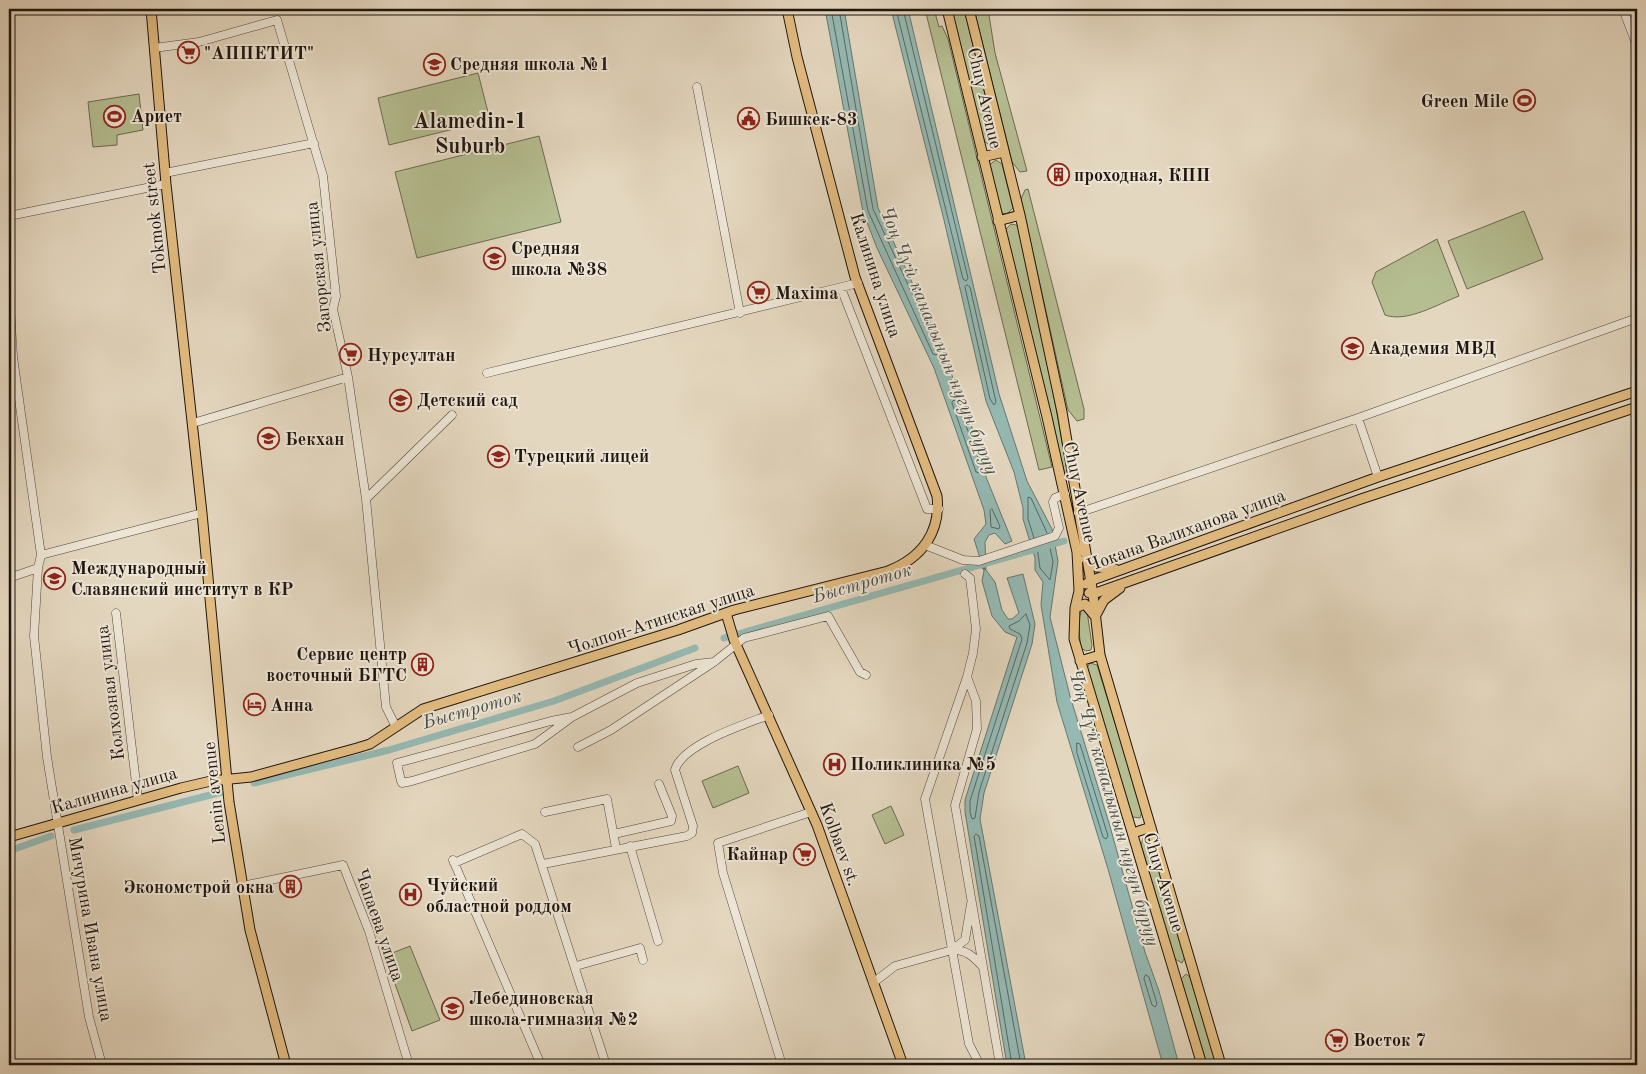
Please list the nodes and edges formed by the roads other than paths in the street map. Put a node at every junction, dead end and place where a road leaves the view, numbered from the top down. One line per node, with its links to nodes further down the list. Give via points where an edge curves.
1 (151, 9): 7 (main road, Tokmok street)
2 (787, 9): 17 (main road, Калинина улица)
3 (947, 9): 11 (main road, Chuy Avenue)
4 (969, 9): 10 (main road, Chuy Avenue)
5 (1623, 9): 6 (street)
6 (1637, 46)
7 (154, 48): 9 (street, Загорская улица, via 199,42 277,20); 12 (main road, Tokmok street)
8 (697, 87): 20 (street)
9 (314, 143): 12 (street); 23 (street, Загорская улица, via 324,176 336,296 333,309)
10 (1004, 152): 11 (main road); 14 (main road, Chuy Avenue)
11 (982, 157): 16 (main road, Chuy Avenue)
12 (165, 173): 13 (main road, Tokmok street)
13 (166, 184): 15 (street); 28 (main road, Tokmok street)
14 (1020, 215): 16 (main road); 34 (main road, Chuy Avenue, via 1062,412)
15 (9, 216)
16 (998, 221): 30 (main road, Chuy Avenue)
17 (858, 283): 18 (street); 32 (main road, Калинина улица, via 934,484)
18 (841, 288): 20 (street); 32 (street, via 927,509)
19 (9, 290): 36 (street, Мичурина Ивана улица, via 13,357)
20 (740, 313): 22 (street)
21 (1637, 318): 27 (street)
22 (487, 373)
23 (348, 377): 28 (street); 31 (street, Загорская улица)
24 (1637, 391): 29 (main road, Чокана Валиханова улица)
25 (1637, 406): 43 (main road, Чокана Валиханова улица)
26 (452, 415): 31 (street)
27 (1358, 418): 29 (street); 34 (street)
28 (193, 423): 33 (main road, Tokmok street)
29 (1378, 477): 39 (main road, Чокана Валиханова улица)
30 (1065, 494): 35 (street, via 1053,502 1059,528 1055,536 979,561 963,560); 44 (main road, Chuy Avenue, via 1077,552)
31 (366, 498): 58 (street, Загорская улица, via 386,707)
32 (938, 509): 35 (main road, Калинина улица, via 935,529)
33 (202, 513): 36 (street); 60 (main road, Lenin avenue)
34 (1078, 513): 37 (main road, Chuy Avenue)
35 (925, 545): 48 (main road, Чолпон-Атинская улица, via 908,562 888,571)
36 (41, 555): 38 (street, Мичурина Ивана улица)
37 (1086, 559): 39 (main road, via 1103,569); 42 (main road, Chuy Avenue)
38 (38, 568): 41 (street); 65 (street, Мичурина Ивана улица, via 34,636 47,757)
39 (1123, 569): 42 (main road, Чокана Валиханова улица)
40 (965, 574): 55 (street, via 970,578 976,629)
41 (9, 578)
42 (1090, 581): 44 (main road, Чокана Валиханова улица); 45 (main road, Chuy Avenue)
43 (1127, 582): 45 (main road, Чокана Валиханова улица); 49 (main road, via 1104,600)
44 (1079, 591): 45 (main road, Чокана Валиханова улица); 46 (main road, Chuy Avenue)
45 (1093, 594): 49 (main road, Chuy Avenue)
46 (1075, 608): 49 (main road, via 1085,604); 52 (main road, Chuy Avenue, via 1073,628)
47 (116, 613): 62 (street, Колхозная улица)
48 (726, 613): 50 (main road, Kolbaev st.); 58 (main road, Чолпон-Атинская улица, via 423,710)
49 (1095, 617): 51 (main road, Chuy Avenue)
50 (735, 642): 53 (street); 54 (street, via 828,616 860,672); 56 (main road, Kolbaev st.)
51 (1100, 655): 52 (main road); 66 (main road, Chuy Avenue)
52 (1080, 661): 67 (main road, Chuy Avenue)
53 (714, 662): 57 (street, via 696,664 637,683); 59 (street, via 611,730)
54 (866, 675)
55 (966, 677): 74 (street, via 976,701 978,729 955,805); 76 (street, via 925,799)
56 (769, 714): 64 (main road, Kolbaev st.); 70 (street, via 694,748 677,764 692,833)
57 (572, 717): 57 (street, via 535,744 412,781 401,781 397,763 550,720)
58 (396, 727): 60 (main road, Чолпон-Атинская улица, via 370,744 357,748 251,777)
59 (578, 747)
60 (228, 778): 62 (main road, Калинина улица); 73 (main road, Lenin avenue)
61 (660, 784): 68 (street, via 671,821)
62 (138, 800): 65 (main road, Калинина улица)
63 (545, 812): 68 (street, via 607,799)
64 (811, 812): 82 (main road, Kolbaev st.); 88 (street, via 718,843 723,873)
65 (58, 822): 69 (main road, Калинина улица); 83 (street, Мичурина Ивана улица, via 90,1016)
66 (1151, 827): 67 (main road); 80 (main road, Chuy Avenue)
67 (1133, 833): 81 (main road, Chuy Avenue)
68 (614, 834): 71 (street)
69 (9, 837)
70 (630, 846): 71 (street); 75 (street)
71 (616, 848): 72 (street)
72 (543, 864): 78 (street); 86 (street, via 535,844 522,834 453,862)
73 (242, 886): 84 (main road, Lenin avenue, via 258,964); 85 (street, Чапаева улица, via 342,865 369,931)
74 (972, 899): 76 (street, via 965,940); 79 (street)
75 (658, 941)
76 (952, 950): 79 (street, via 959,949); 82 (street, via 895,966); 90 (street, via 969,1044)
77 (643, 960): 78 (street, via 640,948)
78 (576, 966): 87 (street)
79 (984, 966): 91 (street)
80 (1192, 966): 81 (main road); 93 (main road, Chuy Avenue)
81 (1174, 972): 92 (main road, Chuy Avenue)
82 (873, 983): 89 (main road, Kolbaev st.)
83 (102, 1065)
84 (286, 1065)
85 (409, 1065)
86 (541, 1065)
87 (606, 1065)
88 (782, 1065)
89 (903, 1065)
90 (980, 1065)
91 (1000, 1065)
92 (1202, 1065)
93 (1221, 1065)

